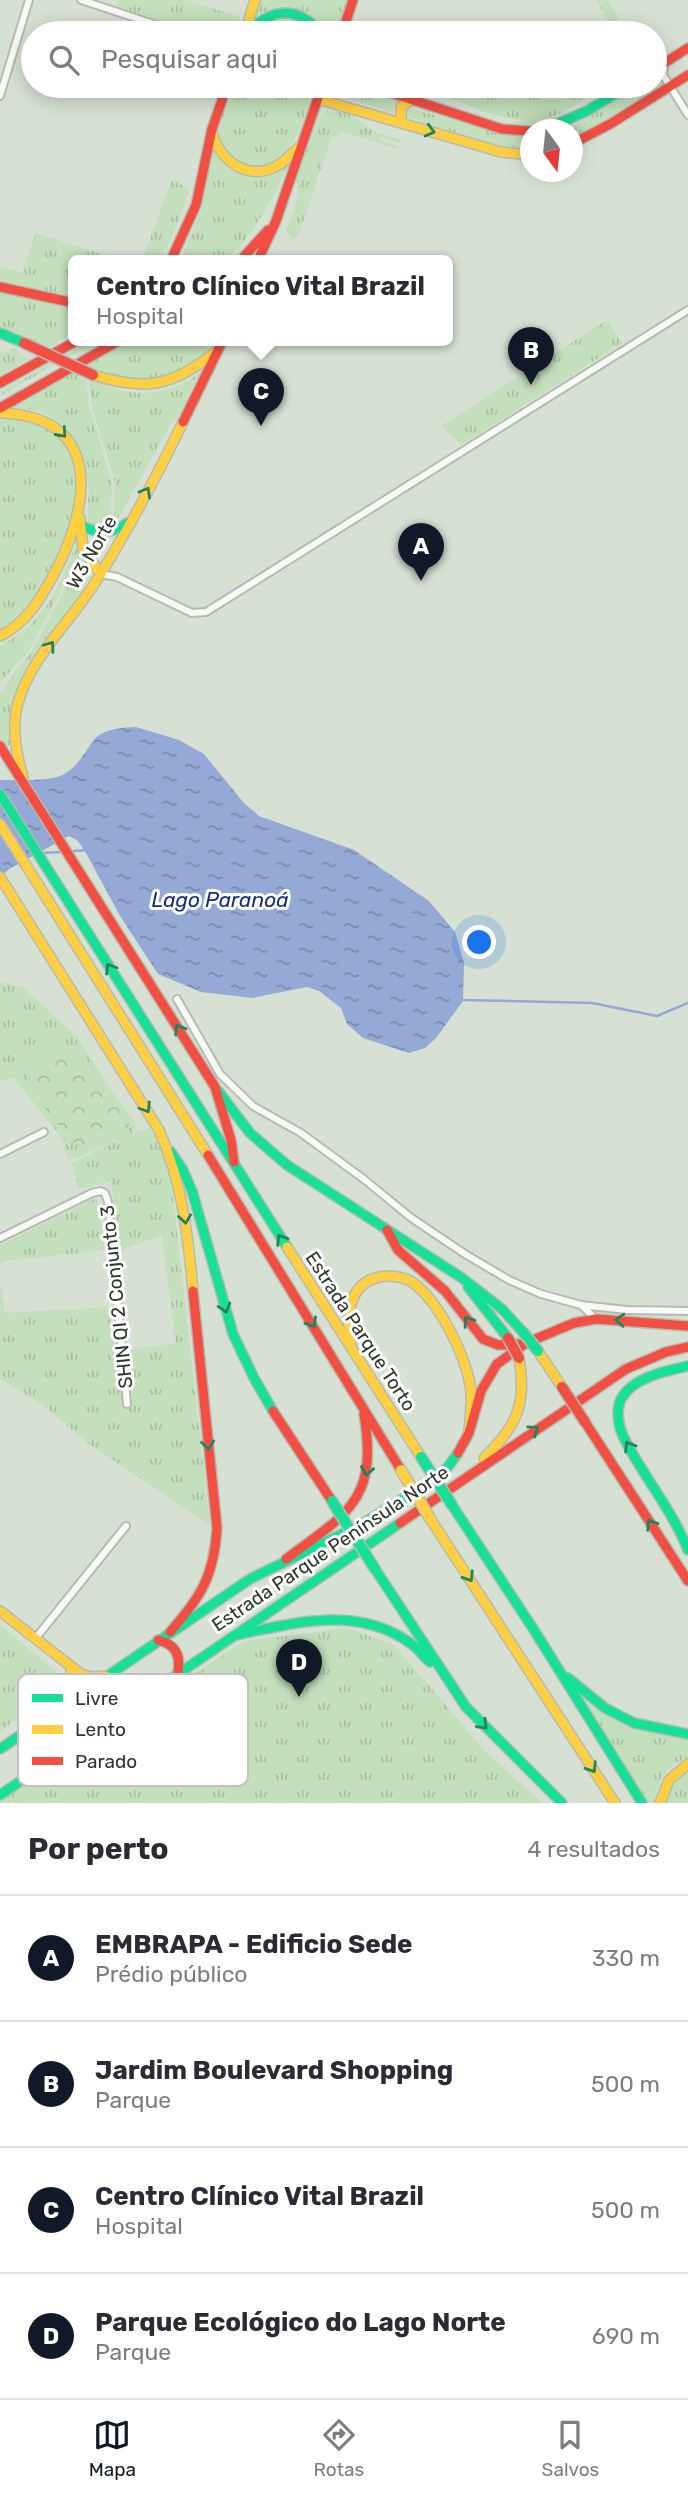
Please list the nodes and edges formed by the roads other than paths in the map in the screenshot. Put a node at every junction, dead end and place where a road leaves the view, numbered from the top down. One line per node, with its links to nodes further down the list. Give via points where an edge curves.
1 (29, 0): 5 (street)
2 (80, 0): 6 (street)
3 (255, 0): 7 (main road)
4 (353, 0): 10 (main road)
5 (23, 21)
6 (144, 21)
7 (249, 21)
8 (261, 21): 9 (main road, via 278,13 296,13)
9 (310, 21)
10 (346, 21)
11 (21, 26): 18 (street)
12 (688, 48): 13 (main road)
13 (667, 61)
14 (688, 75): 16 (main road)
15 (667, 81): 16 (street)
16 (670, 86): 17 (main road); 25 (street)
17 (667, 88)
18 (0, 96)
19 (223, 98): 28 (main road)
20 (405, 98): 24 (main road)
21 (608, 98): 26 (main road)
22 (651, 98): 30 (main road)
23 (317, 99): 27 (main road); 31 (main road)
24 (411, 100): 27 (main road, via 401,107); 29 (main road, via 502,129)
25 (688, 115)
26 (568, 119)
27 (401, 123): 32 (main road, one-way to 32)
28 (212, 129): 31 (main road, via 223,159 251,171 280,164); 34 (main road, via 196,205)
29 (520, 130)
30 (583, 139)
31 (303, 142): 33 (main road)
32 (520, 154)
33 (275, 222): 35 (main road); 36 (main road)
34 (174, 255)
35 (245, 255)
36 (260, 255)
37 (0, 287): 38 (main road)
38 (68, 302)
39 (688, 310): 52 (street, via 206,612 192,613)
40 (0, 333): 43 (main road, bridge, via 128,386 157,385 185,376)
41 (68, 346): 45 (main road)
42 (110, 346): 46 (main road)
43 (220, 346)
44 (221, 346): 48 (main road, W3 Norte, one-way to 44)
45 (0, 383)
46 (0, 411): 47 (main road, one-way to 47, via 45,419 69,440 79,468)
47 (79, 511): 49 (main road); 53 (main road, via 61,560 38,602 23,622)
48 (131, 519): 49 (main road, via 110,533 98,534); 50 (main road, W3 Norte)
49 (80, 525): 51 (main road, via 82,550)
50 (107, 562): 51 (main road, W3 Norte); 52 (street)
51 (101, 573): 52 (street); 55 (main road, W3 Norte, one-way to 51, via 16,746 17,705 34,668)
52 (117, 577)
53 (0, 636)
54 (0, 746): 55 (main road)
55 (24, 784): 60 (main road, one-way to 55)
56 (0, 793): 64 (main road, Estrada Parque Torto, one-way to 56)
57 (0, 824): 77 (main road, Estrada Parque Torto, one-way to 77)
58 (1, 878): 62 (main road, one-way to 62)
59 (177, 999): 68 (street, via 220,1074 253,1106 301,1133 465,1254 509,1280)
60 (215, 1087): 64 (main road); 65 (main road, via 270,1151)
61 (44, 1132): 63 (street)
62 (171, 1152): 85 (main road, one-way to 85, via 188,1242 217,1528 208,1581 195,1605); 91 (main road, one-way to 91, bridge, via 195,1199 225,1310 245,1361)
63 (0, 1154)
64 (235, 1166): 74 (main road, Estrada Parque Torto, one-way to 64)
65 (386, 1229): 67 (main road); 72 (main road, one-way to 65, via 498,1346 483,1339 445,1291 398,1250)
66 (0, 1238): 76 (street, SHIN QI 2 Conjunto 3, via 92,1193 103,1192 108,1202)
67 (462, 1278): 72 (main road, via 502,1309); 79 (main road, bridge, via 519,1358 523,1395 518,1419 502,1442)
68 (581, 1305): 69 (street); 70 (street)
69 (688, 1311)
70 (596, 1319): 71 (main road, Estrada Parque Península Norte, one-way to 70); 72 (main road, Estrada Parque Península Norte)
71 (688, 1326)
72 (524, 1337): 78 (main road, Estrada Parque Península Norte, via 488,1378); 83 (main road, one-way to 72, bridge, via 538,1351)
73 (688, 1347): 79 (main road, Estrada Parque Península Norte, one-way to 73, via 626,1369)
74 (354, 1352): 78 (main road, via 346,1323 354,1292 387,1276 412,1282 438,1313 466,1370 471,1398); 96 (main road, Estrada Parque Torto, bridge)
75 (688, 1366): 81 (main road, one-way to 75, via 622,1434 617,1412 622,1397 636,1384)
76 (127, 1404)
77 (362, 1404): 82 (main road, one-way to 82, via 369,1464 362,1491 346,1513); 104 (main road, Estrada Parque Torto, one-way to 104, bridge)
78 (469, 1433): 82 (main road, Estrada Parque Península Norte, via 455,1458 430,1482 362,1524)
79 (457, 1482): 86 (main road, Estrada Parque Península Norte)
80 (126, 1526): 87 (street)
81 (688, 1550)
82 (286, 1559): 85 (main road, Estrada Parque Península Norte)
83 (688, 1581)
84 (0, 1611): 87 (main road)
85 (170, 1632): 88 (main road, Estrada Parque Península Norte)
86 (233, 1636): 90 (main road, Estrada Parque Península Norte); 91 (main road, via 328,1619 360,1620 390,1630)
87 (35, 1639): 89 (main road)
88 (158, 1640): 90 (main road, via 177,1651); 94 (main road, Estrada Parque Península Norte)
89 (65, 1664): 92 (main road); 93 (main road)
90 (178, 1672): 95 (main road, Estrada Parque Península Norte)
91 (440, 1672): 103 (main road, one-way to 103, via 466,1707)
92 (73, 1674)
93 (82, 1674)
94 (109, 1674)
95 (175, 1674)
96 (562, 1674): 97 (main road, via 605,1708 634,1723); 105 (main road, Estrada Parque Torto)
97 (688, 1734)
98 (18, 1737): 99 (main road, Estrada Parque Península Norte)
99 (0, 1749)
100 (688, 1764): 106 (main road, via 670,1776 661,1790)
101 (18, 1783): 102 (main road, Estrada Parque Península Norte)
102 (0, 1795)
103 (562, 1803)
104 (615, 1803)
105 (642, 1803)
106 (660, 1803)

